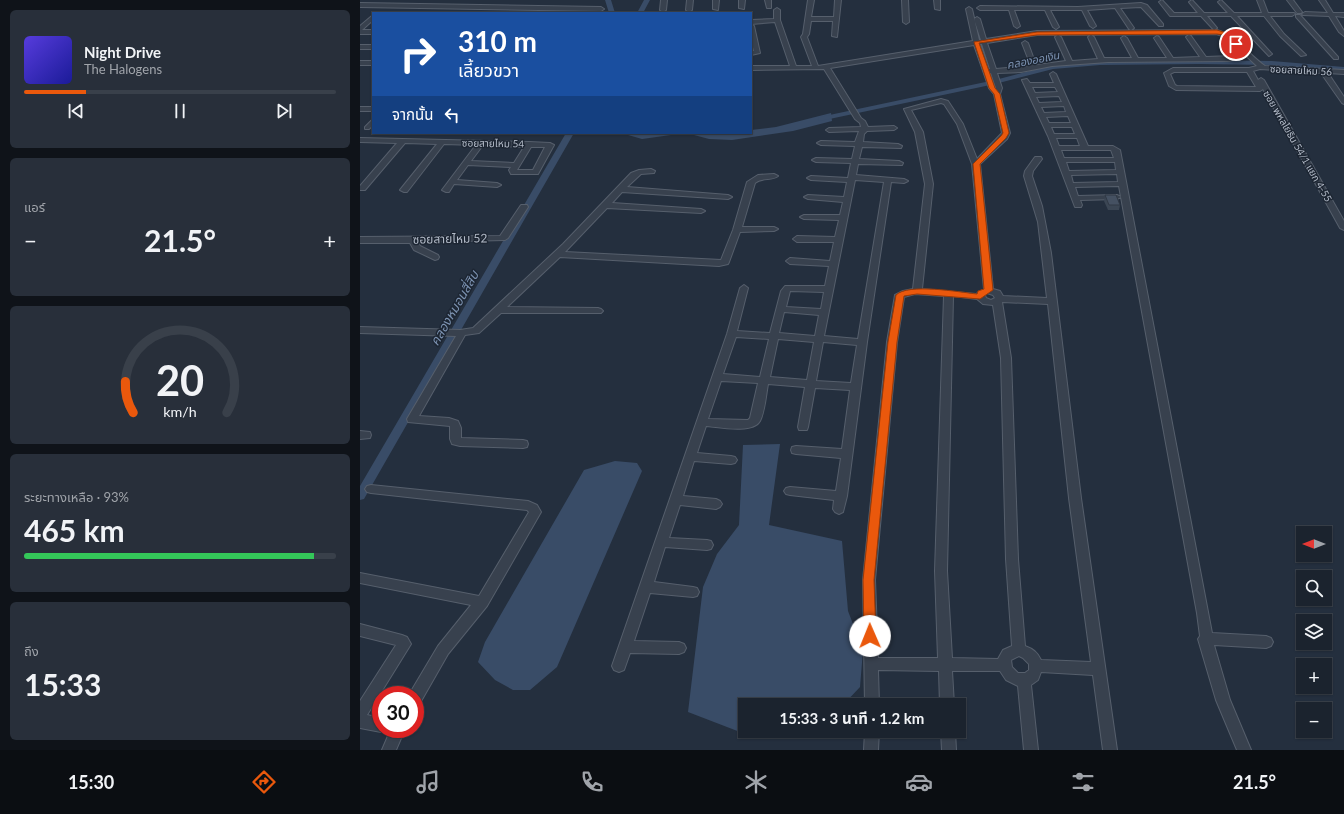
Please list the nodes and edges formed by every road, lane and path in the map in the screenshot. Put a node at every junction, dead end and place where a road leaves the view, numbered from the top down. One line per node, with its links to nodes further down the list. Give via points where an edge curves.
1 (364, 0): 25 (street)
2 (398, 0): 26 (street)
3 (432, 0): 27 (street)
4 (466, 0): 29 (street)
5 (499, 0): 30 (street)
6 (532, 0): 33 (street)
7 (566, 0): 34 (street)
8 (664, 0): 43 (street)
9 (690, 0): 44 (street)
10 (716, 0): 39 (street)
11 (742, 0): 35 (street)
12 (768, 0): 31 (street)
13 (811, 0): 54 (street)
14 (838, 0): 55 (street)
15 (905, 0): 59 (street)
16 (937, 0): 40 (street)
17 (978, 0): 32 (street)
18 (1017, 0): 41 (street)
19 (1260, 0): 46 (street)
20 (1290, 0): 49 (street)
21 (1322, 0): 51 (street)
22 (1162, 2): 50 (street)
23 (1192, 2): 47 (street)
24 (1222, 2): 48 (street)
25 (360, 4): 26 (street)
26 (392, 5): 27 (street)
27 (425, 6): 29 (street)
28 (1116, 6): 37 (street); 60 (street, via 1144,6); 64 (street)
29 (459, 7): 30 (street)
30 (493, 7): 33 (street)
31 (769, 7)
32 (973, 7): 36 (street); 76 (street); 79 (street)
33 (526, 8): 34 (street)
34 (560, 8): 38 (street)
35 (742, 8)
36 (1011, 8): 41 (street); 61 (street)
37 (1083, 8): 42 (street); 62 (street)
38 (601, 9)
39 (716, 9)
40 (938, 9)
41 (1021, 9): 42 (street)
42 (1047, 9): 63 (street)
43 (663, 10)
44 (689, 10)
45 (777, 10): 56 (street)
46 (1265, 13): 48 (street); 49 (street); 85 (street)
47 (1202, 14): 48 (street); 50 (street); 65 (street)
48 (1232, 14): 84 (street)
49 (1299, 14): 51 (street); 88 (street)
50 (1172, 15): 57 (street)
51 (1332, 15): 52 (street); 69 (street, via 1337,27)
52 (1344, 15)
53 (372, 18): 66 (street)
54 (808, 19): 55 (street); 99 (street, via 804,37)
55 (837, 19): 70 (street)
56 (777, 20): 58 (street); 98 (street)
57 (1177, 21)
58 (752, 22)
59 (906, 22)
60 (1161, 25)
61 (1017, 26)
62 (1093, 26)
63 (1056, 27)
64 (1131, 28)
65 (1214, 28)
66 (360, 29)
67 (360, 32): 68 (street)
68 (372, 32)
69 (1344, 34)
70 (835, 36)
71 (1058, 37): 91 (street)
72 (1091, 37): 90 (street)
73 (1189, 37): 87 (street)
74 (1124, 38): 89 (street)
75 (1157, 38): 86 (street)
76 (984, 41): 79 (street); 96 (street, via 1037,33 1217,32 1228,36); 104 (street)
77 (1223, 41): 87 (street, via 1237,57)
78 (753, 42): 83 (street, via 757,52)
79 (976, 42): 94 (street); 103 (street)
80 (1025, 43): 95 (street)
81 (360, 47): 82 (street)
82 (372, 47)
83 (752, 53)
84 (1269, 54)
85 (1303, 55)
86 (1170, 58): 87 (street); 89 (street)
87 (1203, 58)
88 (1336, 58)
89 (1136, 59): 90 (street)
90 (1102, 60): 91 (street)
91 (1069, 62): 95 (street)
92 (360, 63): 93 (street)
93 (372, 63)
94 (826, 66): 99 (street); 123 (street)
95 (1034, 67): 104 (street)
96 (1261, 67): 100 (street, ซอยสายไหม 56); 101 (street, ซอยสายไหม 56); 170 (street, ซอย พหลโยธิน 54/1 แยก 4-55, via 1257,72 1265,89)
97 (752, 68): 98 (street)
98 (794, 68): 99 (street)
99 (816, 68)
100 (1249, 70): 100 (street, ซอยสายไหม 56, via 1173,70 1167,73 1172,86 1176,88 1260,89)
101 (1323, 71): 102 (street, ซอยสายไหม 56); 110 (street)
102 (1344, 72)
103 (987, 74): 104 (street); 107 (street)
104 (995, 74): 107 (street, via 999,86)
105 (1053, 74): 106 (street)
106 (1058, 85): 108 (street); 109 (street, via 1026,83)
107 (997, 94): 143 (street, via 1006,133)
108 (1062, 94): 109 (street); 112 (street)
109 (1032, 95): 111 (street)
110 (1344, 102)
111 (1037, 104): 112 (street); 116 (street)
112 (1066, 104): 115 (street)
113 (360, 109): 114 (street)
114 (372, 109)
115 (1070, 114): 116 (street); 119 (street)
116 (1042, 115): 118 (street)
117 (372, 122): 120 (street)
118 (1047, 125): 119 (street); 124 (street)
119 (1075, 125): 125 (street)
120 (367, 128)
121 (894, 128): 123 (street)
122 (829, 130): 123 (street)
123 (861, 130): 132 (street)
124 (1052, 136): 125 (street); 134 (street)
125 (1080, 136): 135 (street)
126 (403, 141): 127 (street, ซอยสายไหม 54); 128 (street, ซอยสายไหม 54); 157 (street)
127 (362, 142)
128 (442, 142): 129 (street, ซอยสายไหม 54); 159 (street)
129 (481, 143): 131 (street, ซอยสายไหม 54); 141 (street)
130 (821, 143): 132 (street)
131 (529, 144): 144 (street, ซอยสายไหม 54); 144 (street, ซอยสายไหม 54, via 550,147 535,172 514,172)
132 (858, 145): 133 (street); 140 (street)
133 (898, 146)
134 (1056, 148): 135 (street); 138 (street)
135 (1085, 148): 139 (street, via 1113,148 1116,150)
136 (1038, 159): 188 (street, via 1028,171 1028,176 1037,202 1044,237)
137 (816, 160): 140 (street)
138 (1061, 160): 139 (street); 147 (street)
139 (1117, 160): 146 (street)
140 (855, 161): 142 (street); 150 (street)
141 (467, 163): 144 (street); 153 (street)
142 (899, 163)
143 (976, 164): 183 (street); 184 (street, via 960,124 946,102 906,109 919,132 929,184)
144 (515, 165)
145 (651, 171): 158 (street, via 634,175)
146 (1120, 172): 147 (street); 154 (street)
147 (1066, 173): 156 (street)
148 (774, 176): 171 (street, via 758,177 751,182)
149 (811, 178): 150 (street)
150 (851, 178): 151 (street); 164 (street)
151 (888, 180): 152 (street); 198 (street)
152 (904, 181)
153 (452, 182): 155 (street); 160 (street)
154 (1122, 184): 156 (street); 162 (street)
155 (497, 185)
156 (1070, 185): 162 (street, via 1077,202)
157 (362, 188)
158 (619, 189): 161 (street); 165 (street)
159 (404, 190)
160 (446, 190)
161 (728, 197)
162 (1124, 197): 223 (street, via 1203,613)
163 (808, 198): 164 (street)
164 (847, 200): 169 (street)
165 (605, 205): 167 (street); 177 (street)
166 (524, 207): 175 (street, ซอยสายไหม 52, via 502,238)
167 (701, 211)
168 (804, 217): 169 (street)
169 (843, 218): 176 (street)
170 (1344, 228)
171 (737, 230): 172 (street); 177 (street, via 725,262 719,263)
172 (774, 230)
173 (797, 238): 176 (street)
174 (360, 240): 175 (street, ซอยสายไหม 52)
175 (413, 240): 178 (street, via 417,248)
176 (839, 240): 180 (street)
177 (558, 254): 190 (street)
178 (435, 257)
179 (790, 261): 180 (street)
180 (834, 264): 182 (street)
181 (744, 288): 195 (street)
182 (829, 289): 189 (street, via 788,288); 192 (street)
183 (989, 290): 186 (street, via 981,293); 187 (street, via 997,293)
184 (917, 291): 185 (street); 228 (street, via 900,295 892,342 869,580)
185 (949, 294): 186 (street); 229 (street, via 941,571)
186 (980, 297): 187 (street, via 988,303)
187 (998, 300): 188 (street); 227 (street, via 1006,358 1012,559)
188 (1052, 301): 233 (street, via 1075,498)
189 (780, 309): 192 (street); 196 (street)
190 (498, 310): 191 (street); 194 (street, via 476,331)
191 (598, 312)
192 (824, 312): 197 (street)
193 (360, 330): 194 (street)
194 (461, 333): 205 (street, via 412,419 454,424 455,438 460,442)
195 (732, 334): 196 (street); 199 (street)
196 (774, 336): 197 (street); 200 (street)
197 (819, 339): 198 (street); 201 (street)
198 (862, 342): 202 (street)
199 (717, 377): 200 (street); 203 (street)
200 (763, 381): 201 (street); 203 (street, via 755,420 752,423 746,425)
201 (811, 384): 202 (street); 204 (street)
202 (856, 387): 207 (street)
203 (702, 422): 208 (street)
204 (803, 427)
205 (523, 444)
206 (796, 450): 207 (street)
207 (847, 454): 212 (street)
208 (690, 457): 209 (street); 213 (street)
209 (731, 460)
210 (371, 489): 221 (street, via 533,508 535,512 532,519)
211 (790, 491): 212 (street)
212 (841, 496): 215 (street)
213 (676, 500): 214 (street); 216 (street)
214 (716, 504)
215 (839, 509)
216 (661, 542): 217 (street); 219 (street)
217 (707, 545)
218 (360, 578): 221 (street)
219 (646, 586): 220 (street); 225 (street)
220 (693, 592)
221 (482, 602): 235 (street, via 443,650)
222 (360, 630): 238 (street, via 396,639 404,644)
223 (1205, 639): 224 (street); 249 (street, via 1218,683)
224 (1266, 642)
225 (625, 647): 226 (street); 231 (street)
226 (679, 648)
227 (1019, 650): 230 (street, via 1008,654); 232 (street, via 1031,655)
228 (871, 664): 229 (street); 236 (street)
229 (944, 664): 230 (street); 237 (street)
230 (1004, 665): 234 (street, via 1011,676)
231 (618, 666)
232 (1037, 666): 233 (street); 234 (street, via 1032,677)
233 (1099, 669): 248 (street)
234 (1024, 680): 247 (street)
235 (422, 686)
236 (872, 698)
237 (946, 698)
238 (360, 714)
239 (360, 721): 240 (street)
240 (372, 723)
241 (394, 738): 244 (street)
242 (872, 738): 245 (street)
243 (948, 738): 246 (street)
244 (389, 750)
245 (871, 750)
246 (949, 750)
247 (1031, 750)
248 (1110, 750)
249 (1244, 750)

